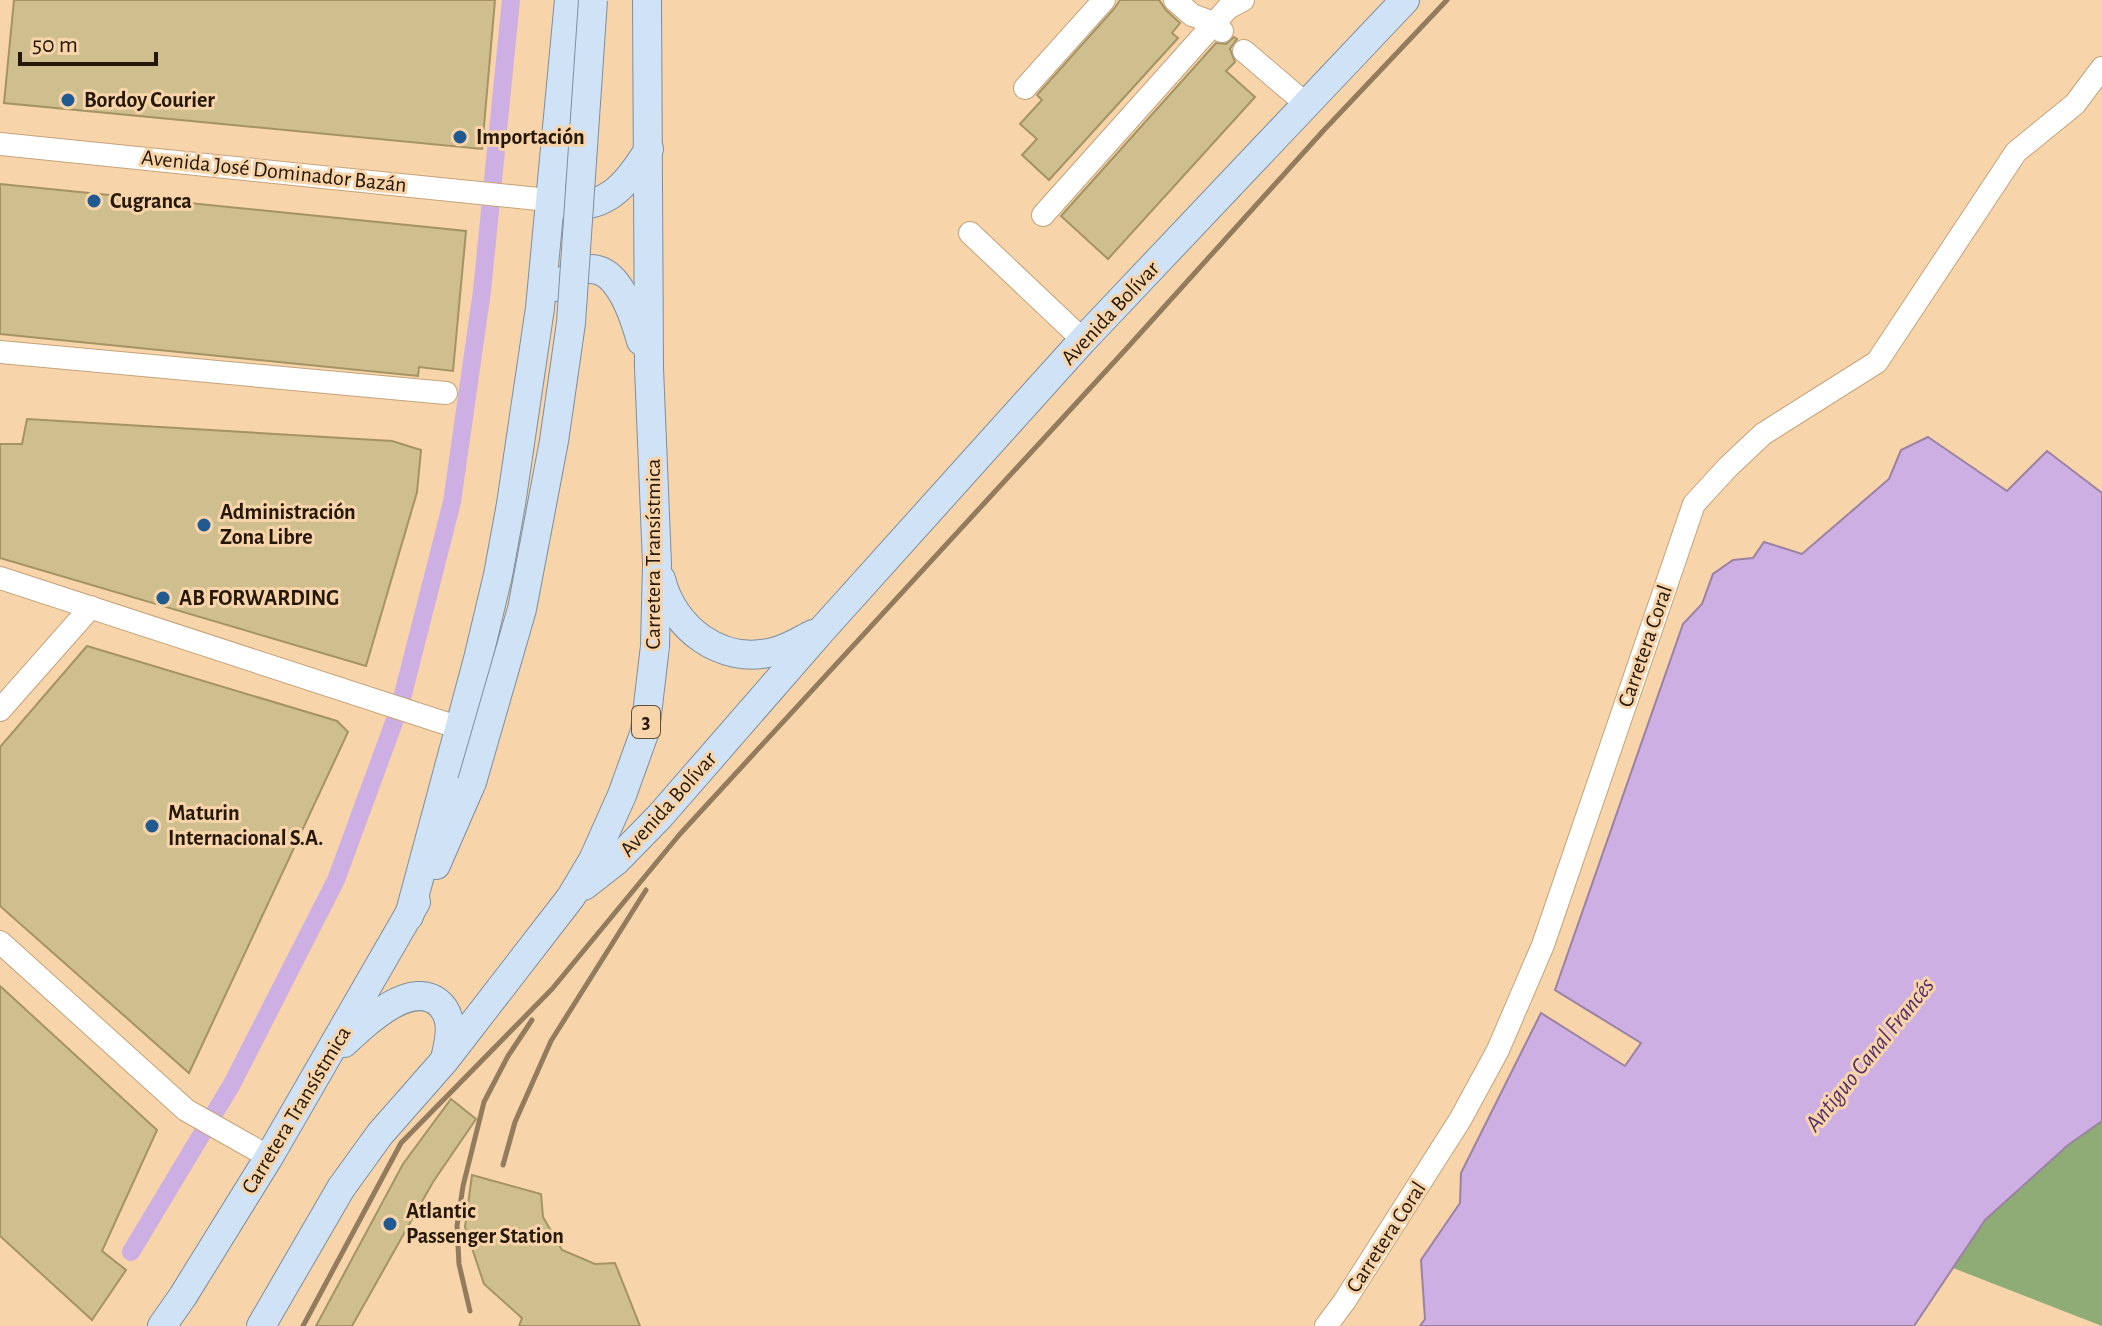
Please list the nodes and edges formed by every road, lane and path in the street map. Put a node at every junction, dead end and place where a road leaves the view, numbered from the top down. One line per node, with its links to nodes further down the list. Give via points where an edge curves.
1 (569, 0): 15 (main road)
2 (593, 0): 30 (main road, Carretera Transístmica, bridge, via 571,323 522,609 472,782 445,849)
3 (647, 0): 14 (main road, Carretera Transístmica / 3)
4 (1104, 0): 11 (street)
5 (1175, 0): 8 (street)
6 (1243, 0): 8 (street, via 1228,8)
7 (1405, 0): 12 (main road, Avenida Bolívar)
8 (1218, 27): 16 (street)
9 (1244, 51): 12 (street)
10 (2102, 68): 37 (street, Carretera Coral, via 2075,104 2016,152 1877,362 1763,434 1694,504 1543,945 1498,1050 1406,1207)
11 (1025, 88)
12 (1306, 104): 19 (main road, Avenida Bolívar)
13 (0, 144): 15 (street, Avenida José Dominador Bazán)
14 (649, 149): 15 (main road, via 616,193 580,205); 21 (main road, Carretera Transístmica / 3)
15 (548, 200): 18 (main road)
16 (1043, 215)
17 (970, 233): 19 (street)
18 (540, 308): 21 (main road, via 574,273 588,268 603,271 632,308); 28 (main road, via 498,575)
19 (1083, 340): 26 (main road, Avenida Bolívar)
20 (0, 352): 22 (street)
21 (649, 368): 23 (main road, Carretera Transístmica / 3)
22 (446, 393)
23 (657, 564): 26 (main road, Avenida Bolívar, via 665,598 683,625 703,642 745,655 774,652); 29 (main road, Carretera Transístmica / 3, via 645,731 599,847)
24 (0, 578): 25 (street)
25 (91, 607): 27 (street); 28 (street)
26 (821, 631): 29 (main road, Avenida Bolívar, via 660,816)
27 (0, 710)
28 (460, 728): 30 (main road)
29 (571, 897): 33 (main road, Carretera Transístmica / 3)
30 (409, 916): 32 (main road, Carretera Transístmica)
31 (0, 942): 34 (street, via 186,1110)
32 (328, 1058): 33 (main road, via 388,1007 417,996 436,1001 446,1012 450,1034); 34 (main road, Carretera Transístmica)
33 (445, 1060): 36 (main road, Carretera Transístmica / 3, via 341,1188)
34 (269, 1157): 35 (main road, Carretera Transístmica)
35 (162, 1326)
36 (261, 1326)
37 (1326, 1326)

